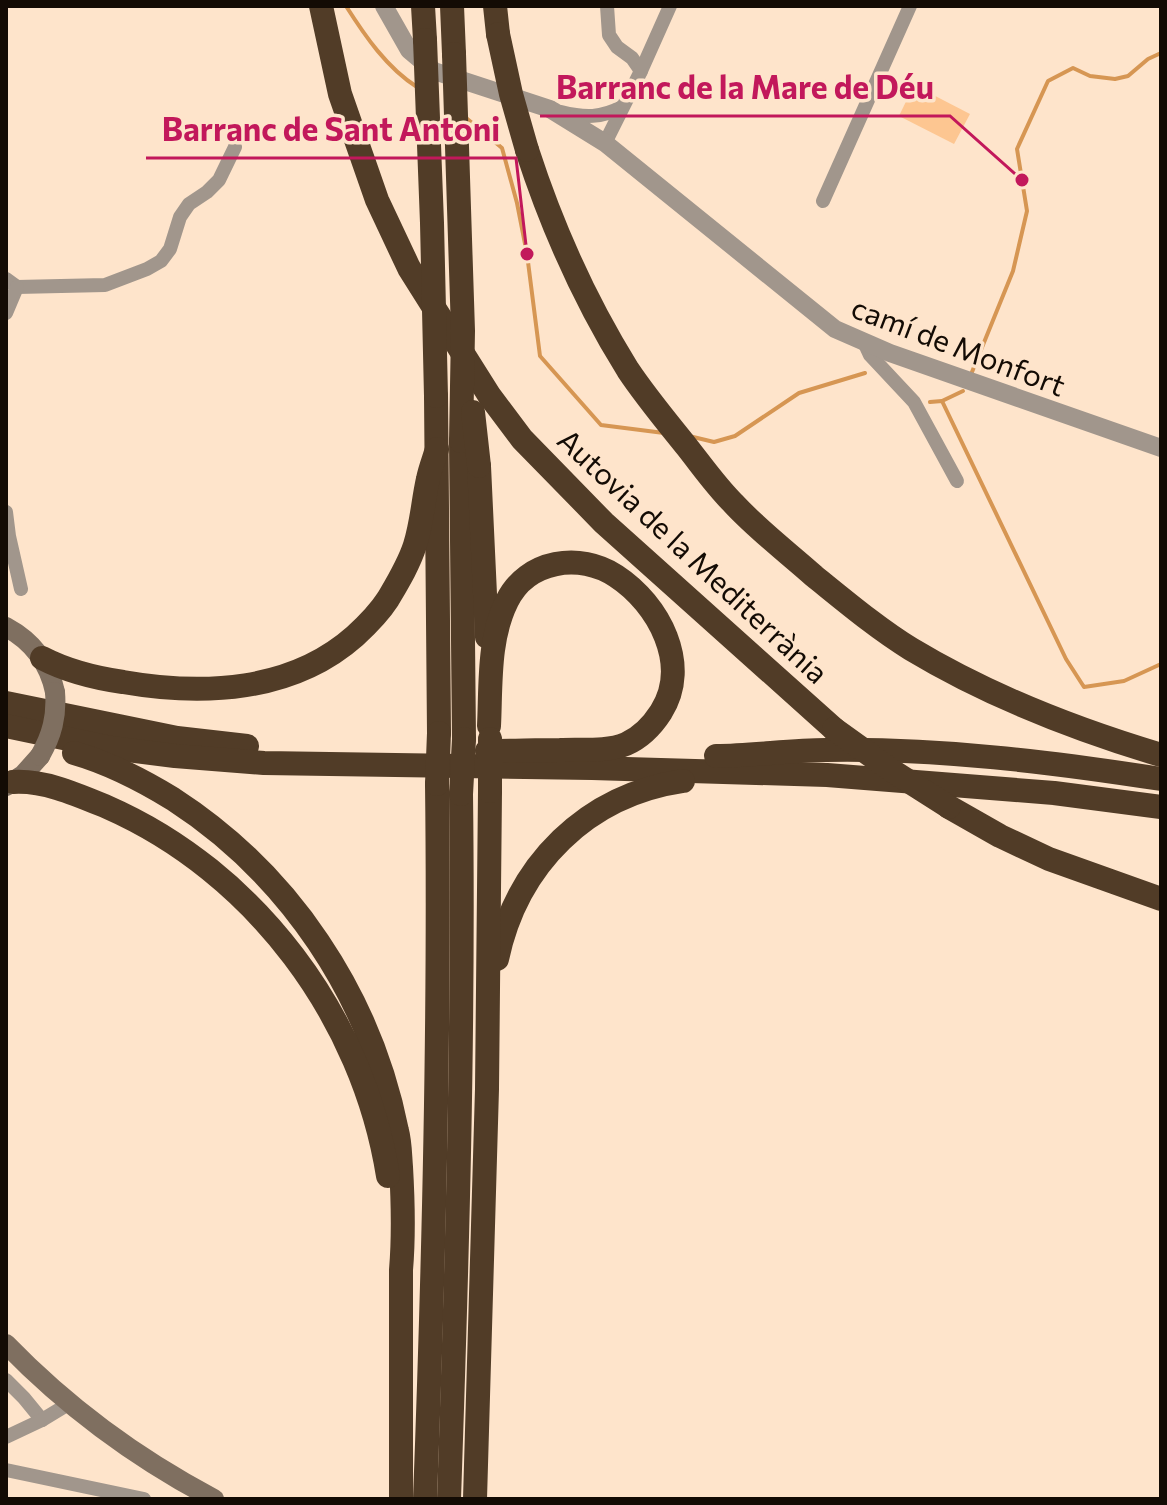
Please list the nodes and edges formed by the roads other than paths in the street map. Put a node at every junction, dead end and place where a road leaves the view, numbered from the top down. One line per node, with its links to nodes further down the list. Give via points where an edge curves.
1 (321, 6): 35 (highway, Autovia de la Mediterrània, bridge, via 340,94 394,240 522,439 604,523 834,729 1000,836)
2 (384, 6): 11 (street, camí de Monfort, via 409,50 434,71)
3 (423, 6): 20 (highway, bridge)
4 (452, 6): 17 (highway, bridge)
5 (495, 6): 30 (highway, bridge, via 511,94 565,252 629,371 733,503 859,612 909,648 1027,708)
6 (607, 6): 9 (street, via 609,35)
7 (670, 6): 9 (street)
8 (910, 6): 14 (street)
9 (641, 71): 10 (street)
10 (623, 107): 11 (street, via 606,116); 12 (street)
11 (550, 109): 12 (street, camí de Monfort)
12 (605, 143): 18 (street, camí de Monfort, via 835,329)
13 (235, 147): 15 (street, via 219,180 180,217 161,261 105,285)
14 (823, 201)
15 (12, 283): 16 (street)
16 (6, 313)
17 (463, 331): 29 (highway, bridge, via 461,441); 29 (highway, bridge, via 484,551)
18 (864, 342): 19 (street, camí de Monfort); 21 (street, via 914,402)
19 (1161, 448)
20 (437, 449): 25 (highway, via 414,548 399,580 367,626 317,663 259,684 175,688 88,675); 47 (highway, bridge, via 439,921)
21 (957, 481)
22 (6, 512): 23 (street)
23 (21, 589)
24 (6, 627): 25 (main road)
25 (42, 658): 33 (main road, bridge, via 55,692 55,719 40,756)
26 (6, 703): 29 (highway, via 177,738 265,748 344,752)
27 (6, 726): 31 (highway, via 111,748 264,763)
28 (6, 735): 37 (highway, via 86,756 194,812 253,862 317,938 349,991 389,1095 398,1134)
29 (479, 739): 29 (highway, via 498,621 521,580 537,569 578,562 618,577 640,596 661,626 674,668 672,690 651,727 623,746 599,749); 32 (highway, via 555,758 904,751); 36 (highway, bridge, via 490,791); 48 (highway, bridge, via 461,794 461,1041)
30 (1161, 755)
31 (764, 772): 34 (highway, via 1009,789); 36 (highway, via 660,784 580,822 524,886 500,942)
32 (1161, 779)
33 (10, 784): 37 (highway, via 30,781 91,800 141,824 230,887 276,934 348,1044 371,1104 386,1163)
34 (1161, 807)
35 (1161, 899)
36 (489, 996): 49 (highway)
37 (401, 1270): 46 (highway)
38 (6, 1344): 40 (main road)
39 (6, 1380): 41 (street)
40 (70, 1403): 41 (street); 45 (main road, via 133,1450)
41 (42, 1420): 42 (street)
42 (6, 1437)
43 (6, 1470): 44 (street)
44 (144, 1499)
45 (214, 1499)
46 (401, 1499)
47 (425, 1499)
48 (449, 1499)
49 (475, 1499)

